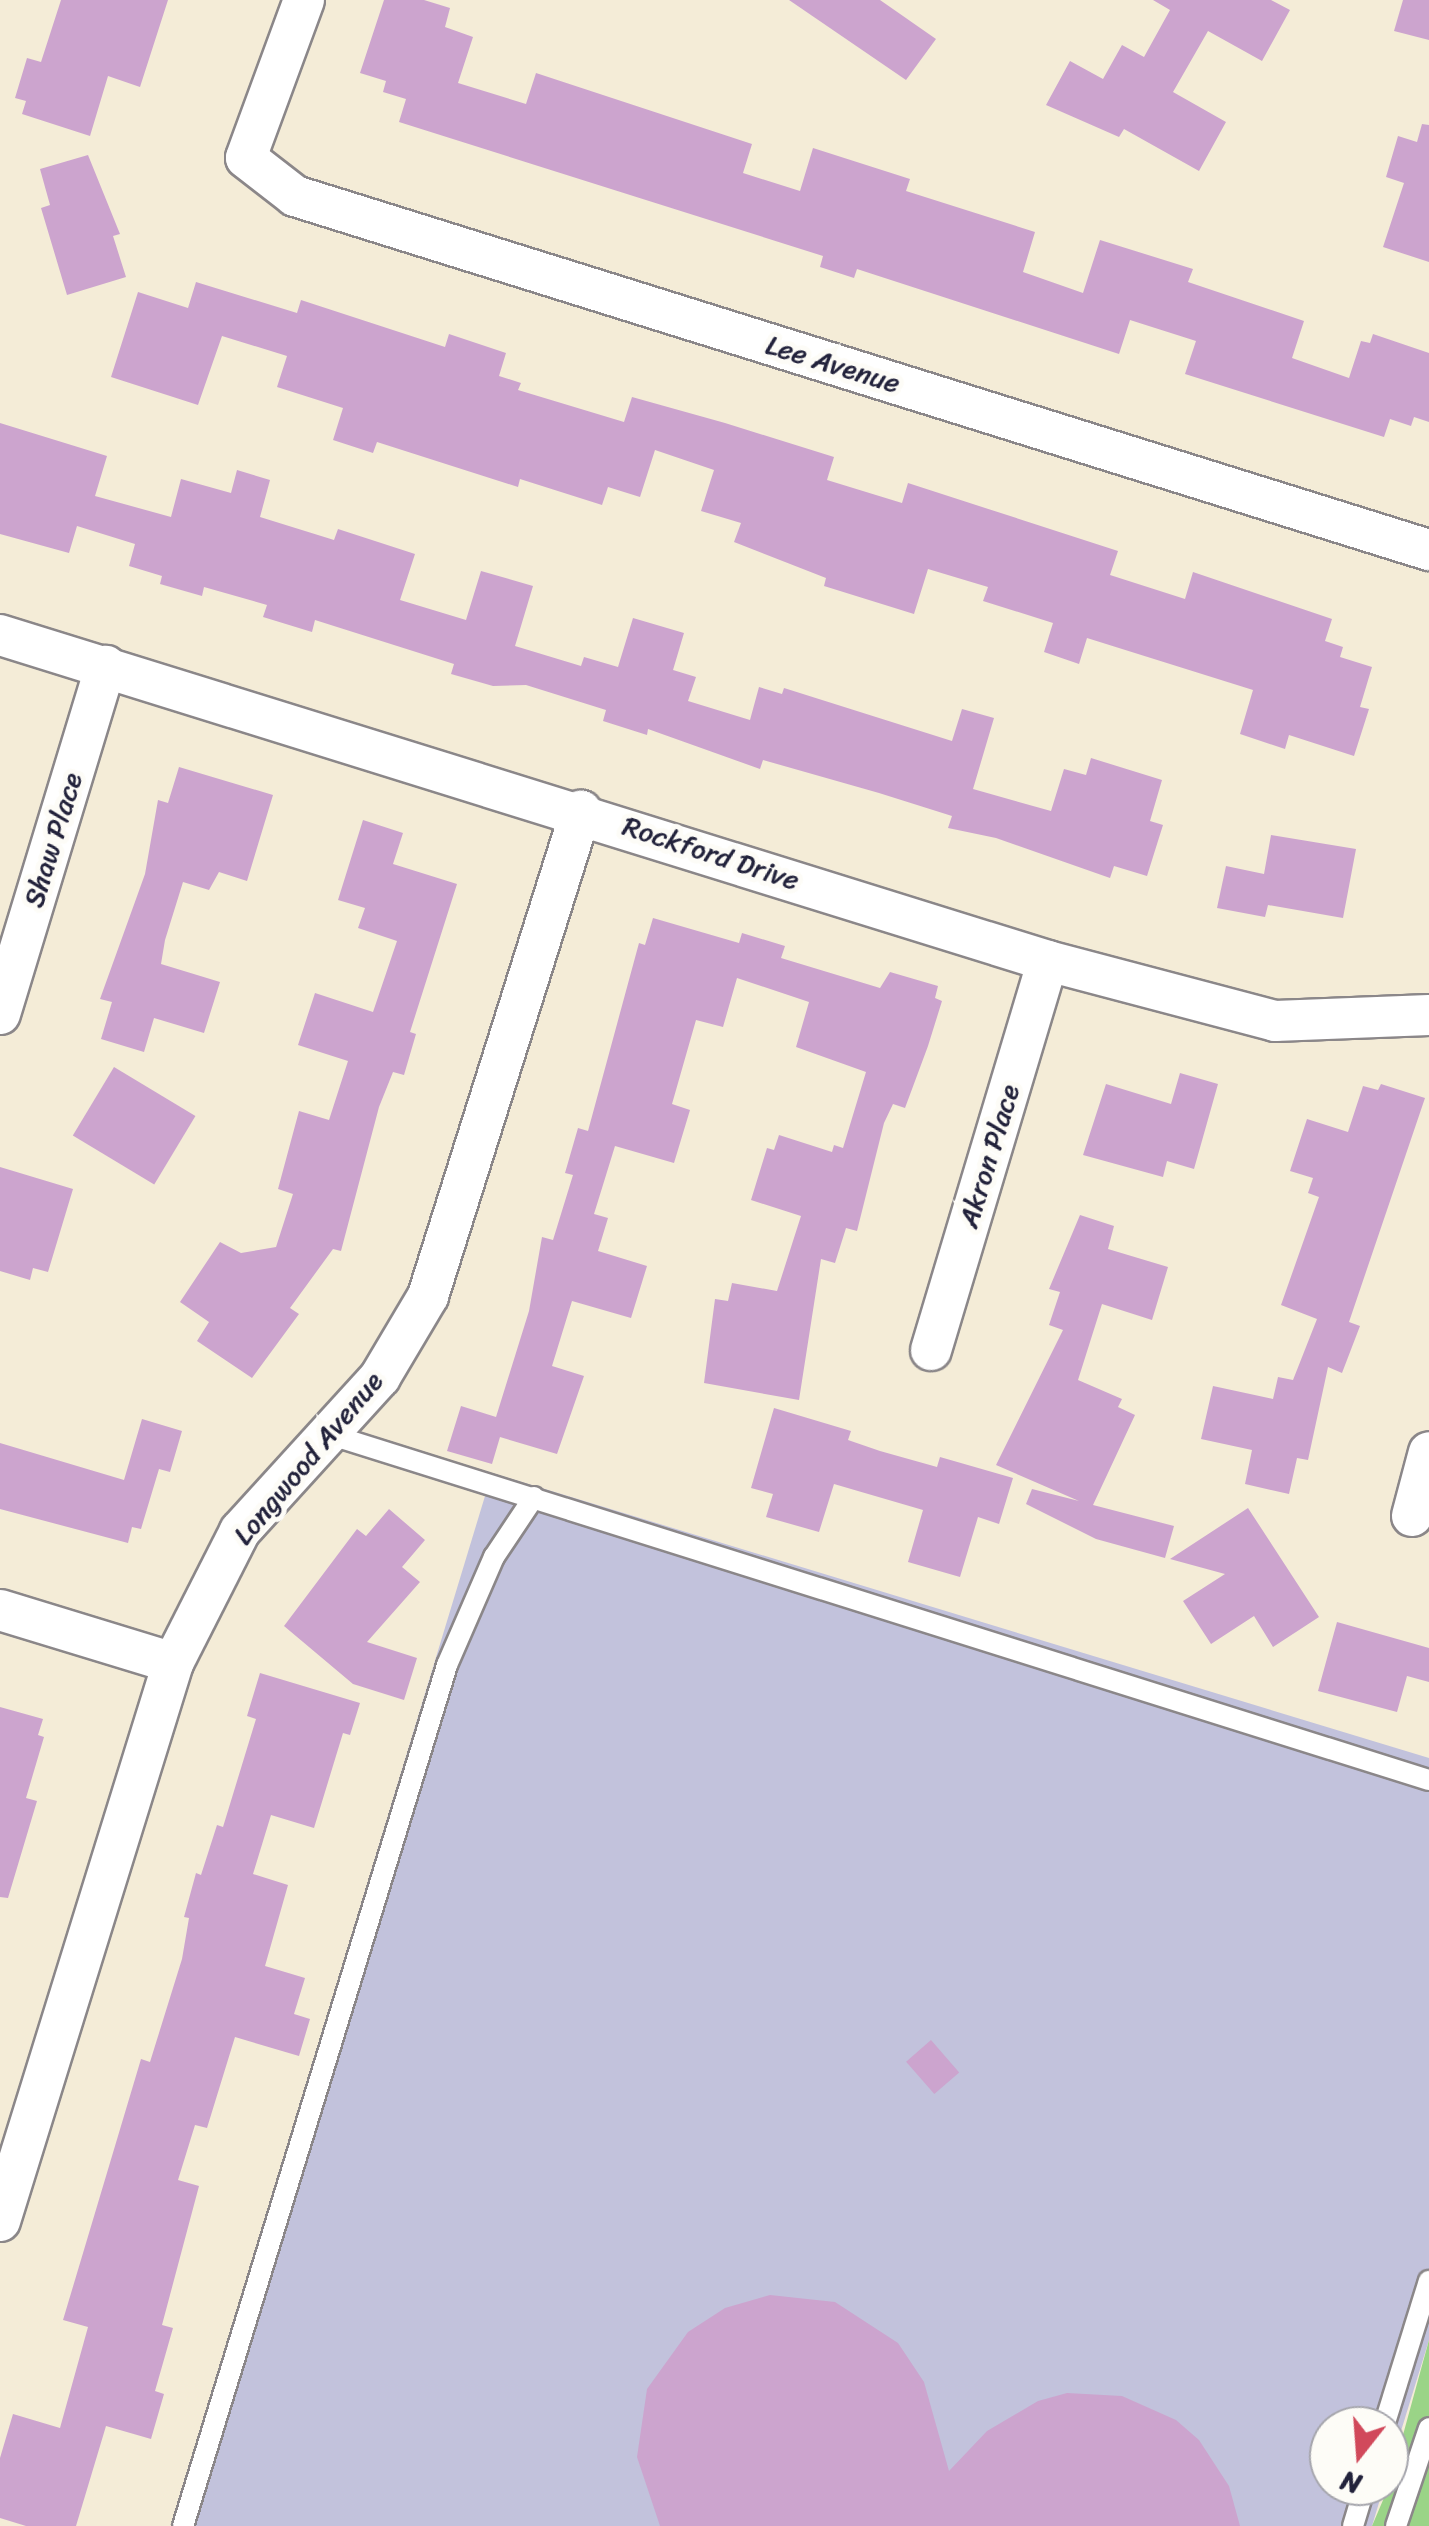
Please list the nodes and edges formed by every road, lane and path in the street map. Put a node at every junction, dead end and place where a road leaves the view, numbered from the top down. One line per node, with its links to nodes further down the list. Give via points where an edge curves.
1 (304, 0): 2 (street, Lee Avenue, via 246,158 295,196)
2 (1429, 550)
3 (0, 634): 4 (street, Rockford Drive)
4 (106, 666): 5 (street, Rockford Drive); 7 (street, Shaw Place)
5 (581, 811): 6 (street, Rockford Drive); 10 (street, Longwood Avenue, via 428,1296 380,1377)
6 (1048, 961): 8 (street, Rockford Drive, via 1275,1021); 9 (street, Akron Place)
7 (0, 1014)
8 (1429, 1015)
9 (931, 1350)
10 (324, 1433): 12 (lane); 15 (street, Longwood Avenue, via 240,1531)
11 (1429, 1452): 13 (street)
12 (534, 1497): 16 (lane); 21 (lane, via 494,1557 447,1665)
13 (1412, 1516)
14 (0, 1610): 15 (street)
15 (173, 1663): 17 (street, Longwood Avenue)
16 (1429, 1780)
17 (0, 2221)
18 (1429, 2282): 19 (lane)
19 (1390, 2406)
20 (1429, 2428): 22 (lane)
21 (184, 2526)
22 (1396, 2526)

